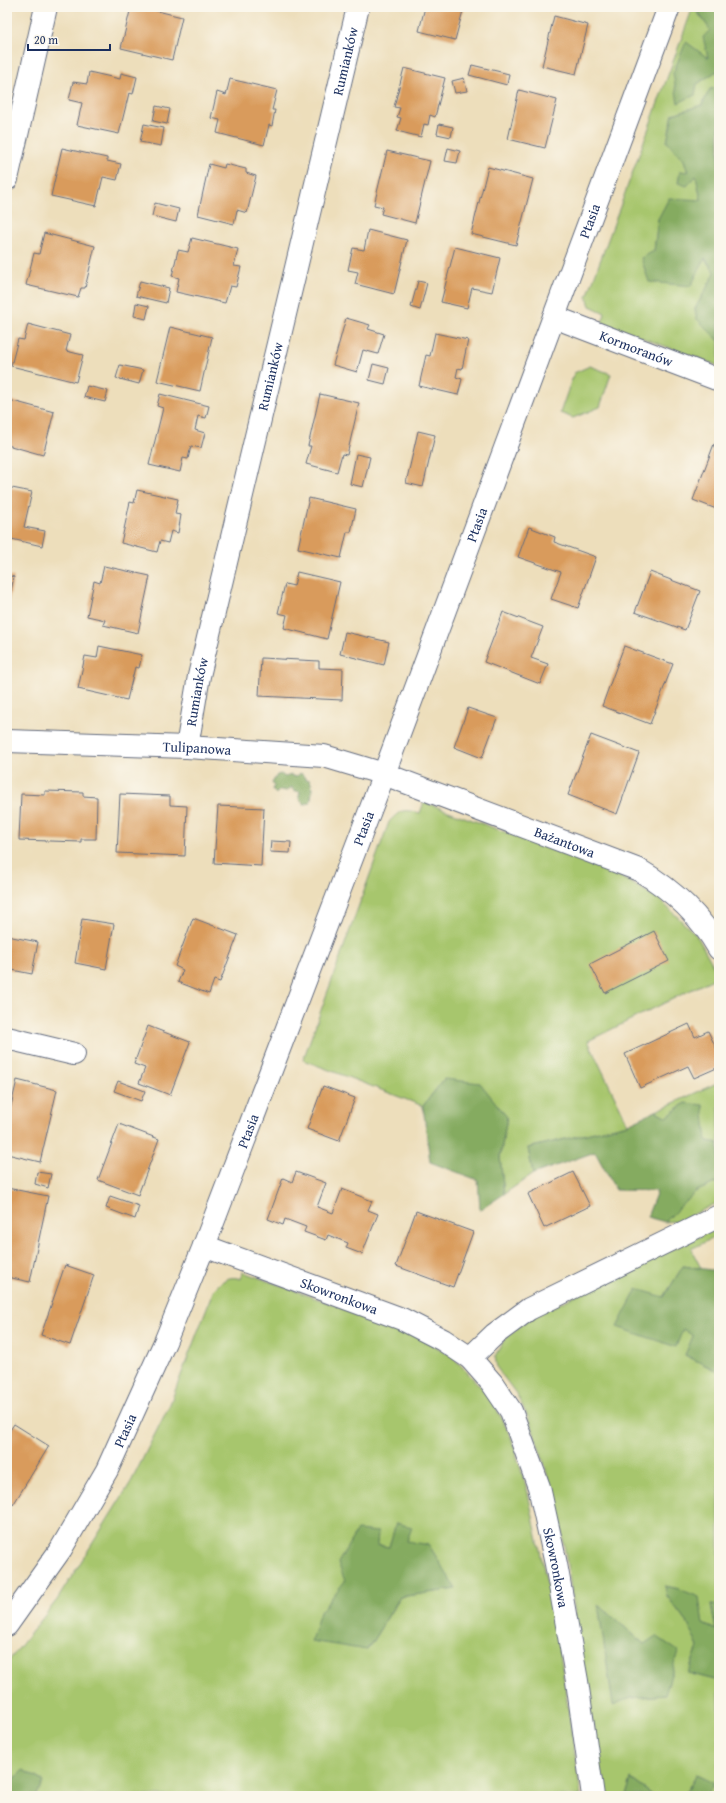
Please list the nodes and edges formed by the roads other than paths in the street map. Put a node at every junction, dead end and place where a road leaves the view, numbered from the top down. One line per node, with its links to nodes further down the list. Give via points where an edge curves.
1 (46, 7): 4 (street)
2 (358, 7): 8 (street, Rumianków, via 199,676)
3 (669, 7): 5 (street, Ptasia)
4 (7, 179)
5 (554, 317): 6 (street, Kormoranów); 9 (street, Ptasia)
6 (719, 380)
7 (7, 741): 8 (street, Tulipanowa)
8 (187, 747): 9 (street, Tulipanowa, via 324,756)
9 (384, 774): 10 (street, Bażantowa, via 639,870 656,880 686,905 700,919); 14 (street, Ptasia)
10 (719, 949)
11 (7, 1038): 12 (street)
12 (74, 1054)
13 (719, 1216): 15 (street, via 529,1309 495,1334)
14 (204, 1246): 15 (street, Skowronkowa, via 402,1319 443,1340); 16 (street, Ptasia, via 154,1369 106,1470 61,1549)
15 (470, 1358): 17 (street, Skowronkowa, via 492,1383 511,1411 539,1487 556,1564)
16 (7, 1625)
17 (592, 1796)

